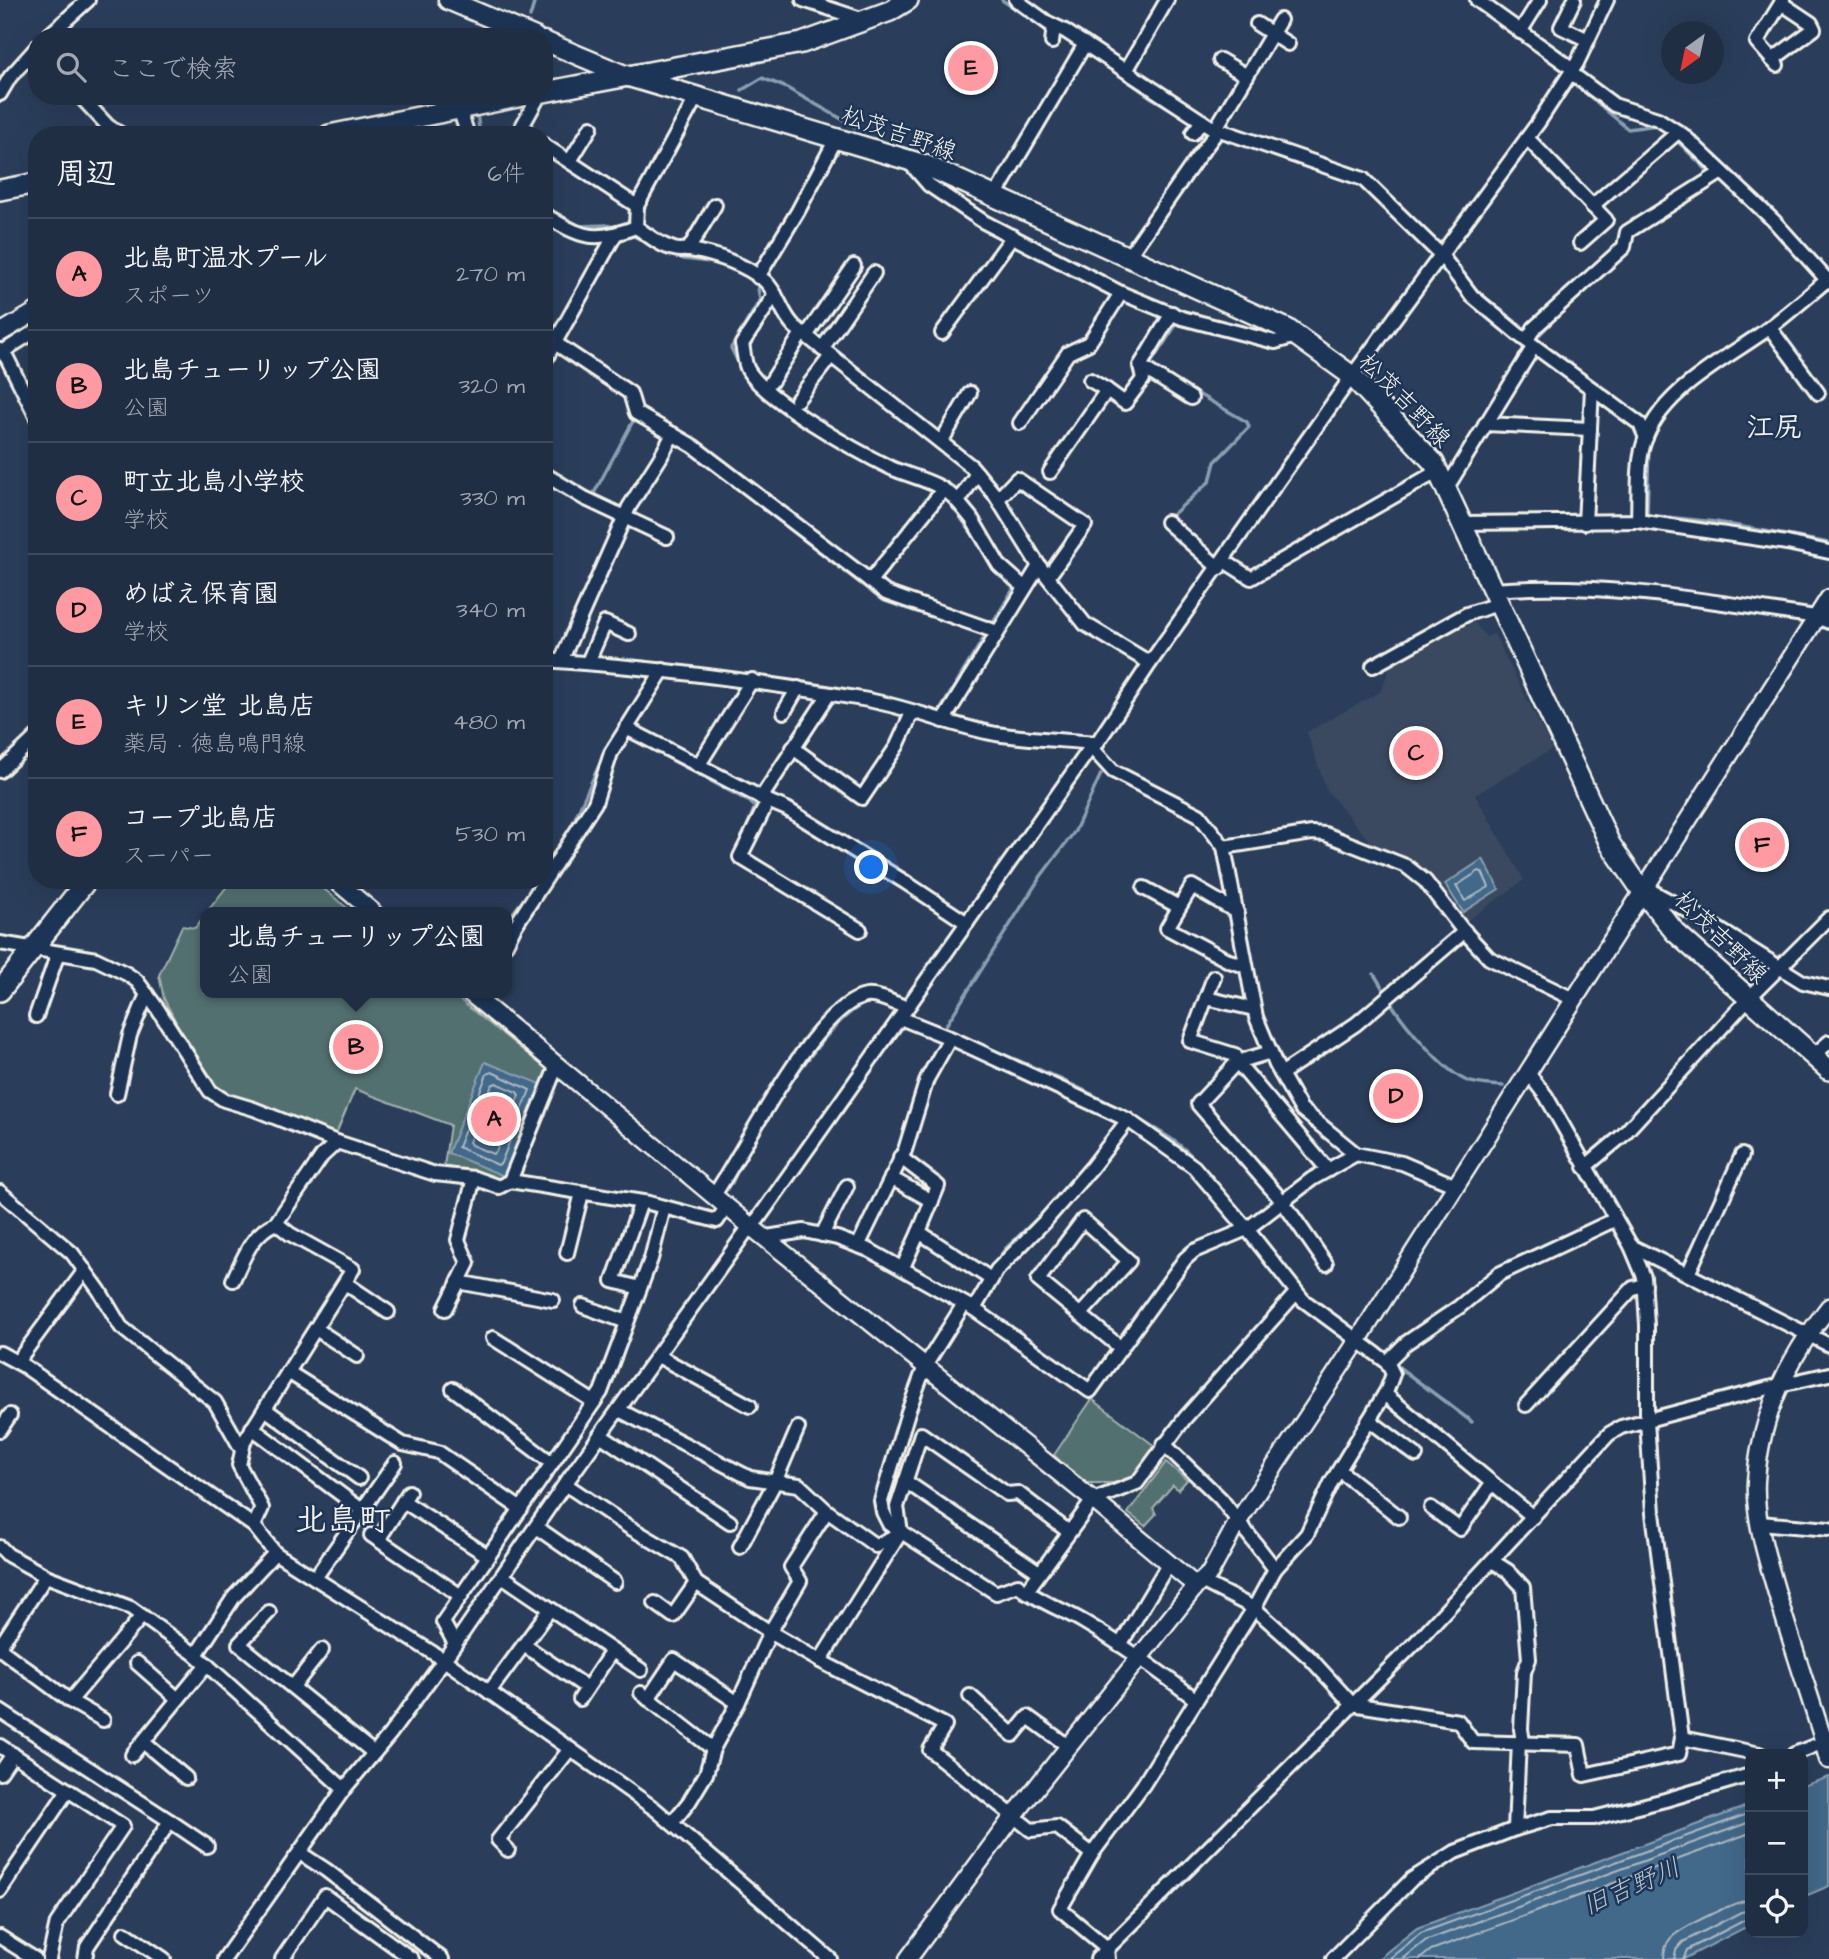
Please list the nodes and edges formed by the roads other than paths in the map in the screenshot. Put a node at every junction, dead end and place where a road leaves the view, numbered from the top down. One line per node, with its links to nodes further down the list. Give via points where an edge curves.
1 (88, 0): 16 (street)
2 (447, 0): 17 (main road)
3 (803, 0): 12 (street)
4 (908, 0): 12 (main road)
5 (1016, 0): 15 (street)
6 (1167, 0): 27 (street)
7 (1477, 0): 18 (street)
8 (1540, 0): 18 (street)
9 (1574, 0): 20 (street, via 1561,27)
10 (1607, 0): 20 (street)
11 (1782, 2): 11 (street, via 1814,29 1774,62 1757,42)
12 (864, 20): 29 (main road, via 802,43)
13 (1280, 20): 19 (street)
14 (1257, 24): 19 (street)
15 (1054, 26): 21 (street); 22 (street)
16 (57, 28)
17 (513, 28)
18 (1520, 32): 28 (street)
19 (1272, 33): 23 (street); 30 (street)
20 (1588, 40): 28 (street)
21 (1052, 42)
22 (1085, 44): 27 (street); 55 (street)
23 (1288, 44)
24 (553, 45): 29 (main road)
25 (28, 58): 32 (street)
26 (1220, 60): 30 (street)
27 (1126, 71): 38 (street)
28 (1572, 71): 45 (street, via 1614,104 1658,119); 48 (street)
29 (627, 76): 31 (main road, 松茂吉野線); 33 (main road, 松茂吉野線)
30 (1247, 76): 44 (street)
31 (553, 90)
32 (0, 94)
33 (697, 96): 47 (main road, 松茂吉野線); 57 (street)
34 (88, 105): 39 (street)
35 (479, 105): 37 (main road)
36 (534, 105): 42 (street)
37 (459, 109): 40 (main road); 41 (street)
38 (1202, 121): 44 (street); 46 (street)
39 (108, 126)
40 (373, 126)
41 (465, 126)
42 (522, 126)
43 (591, 127): 51 (street)
44 (1216, 132): 65 (street, via 1363,179); 66 (street)
45 (1678, 132): 52 (street); 58 (street)
46 (1193, 133)
47 (836, 137): 50 (main road, 松茂吉野線); 67 (street)
48 (1527, 138): 58 (street); 65 (street)
49 (553, 151): 51 (street)
50 (906, 158): 55 (main road, 松茂吉野線); 62 (street, via 929,185)
51 (569, 161): 57 (street)
52 (1722, 172): 68 (street); 80 (street, via 1627,232 1624,247 1534,328)
53 (28, 185): 54 (main road)
54 (0, 190)
55 (995, 196): 66 (main road, 松茂吉野線)
56 (715, 205): 64 (street)
57 (637, 206): 60 (street)
58 (1592, 206): 63 (street, via 1606,220)
59 (553, 220): 61 (street, via 587,237)
60 (636, 227): 61 (street); 64 (street, via 674,250)
61 (615, 235): 79 (street)
62 (1013, 236): 69 (street); 75 (street)
63 (1580, 243)
64 (688, 250): 67 (street, via 741,266)
65 (1441, 255): 80 (street, via 1472,296); 85 (street)
66 (1128, 257): 78 (main road, 松茂吉野線)
67 (758, 277): 70 (street)
68 (1828, 281): 73 (street)
69 (1121, 293): 71 (street); 95 (street, via 1089,343 1068,353)
70 (775, 294): 76 (street, via 787,320); 105 (street, via 741,344 748,370 771,396 832,435)
71 (1172, 313): 78 (street, via 1275,342); 84 (street)
72 (28, 316): 74 (street)
73 (1770, 328): 91 (street); 99 (street, via 1685,385)
74 (0, 333)
75 (942, 333)
76 (804, 335): 82 (street); 82 (street, via 859,268); 87 (street)
77 (28, 336): 83 (street)
78 (1296, 336): 85 (main road, 松茂吉野線)
79 (555, 343): 81 (street); 98 (street, via 630,393 636,413)
80 (1530, 343): 88 (street); 96 (street)
81 (553, 346)
82 (827, 352): 93 (street); 100 (street)
83 (2, 355): 94 (street)
84 (1140, 366): 89 (street, via 1143,379 1125,403); 92 (street)
85 (1352, 376): 104 (main road, 松茂吉野線, via 1434,463); 115 (street)
86 (1090, 380): 89 (street)
87 (771, 382)
88 (1592, 389): 97 (street); 99 (street, via 1640,424)
89 (1107, 390): 101 (street)
90 (970, 393): 100 (street)
91 (1818, 393)
92 (1191, 398)
93 (797, 400)
94 (28, 402)
95 (1020, 423)
96 (1485, 424): 97 (street); 104 (street)
97 (1590, 429): 112 (street)
98 (673, 434): 108 (street); 118 (street)
99 (1646, 438): 109 (street)
100 (941, 442): 102 (street)
101 (1050, 472)
102 (977, 473): 106 (street); 107 (street)
103 (553, 479): 108 (street, via 584,498)
104 (1442, 480): 111 (main road, 松茂吉野線); 115 (street, via 1251,578)
105 (943, 489): 107 (street); 118 (street)
106 (998, 499): 116 (street); 117 (street, via 1017,479 1085,525)
107 (958, 502): 119 (street, via 999,565)
108 (626, 512): 113 (street); 126 (street)
109 (1638, 521): 112 (street); 114 (street)
110 (1167, 523): 115 (street)
111 (1461, 523): 112 (street); 120 (main road, 松茂吉野線)
112 (1585, 523)
113 (667, 537)
114 (1829, 552)
115 (1222, 564): 128 (street)
116 (1039, 566): 117 (street); 119 (street)
117 (1048, 577): 128 (street, via 1085,624)
118 (870, 581): 123 (street, via 886,593)
119 (1025, 588): 123 (street)
120 (1495, 597): 122 (street, via 1534,586 1595,587); 129 (street); 150 (main road, 松茂吉野線, via 1610,844)
121 (1829, 598): 122 (street)
122 (1823, 619): 150 (street)
123 (997, 632): 136 (street)
124 (629, 635): 127 (street, via 605,624)
125 (553, 661): 126 (street)
126 (561, 661): 127 (street)
127 (587, 662): 130 (street)
128 (1150, 663): 139 (street)
129 (1373, 666)
130 (663, 670): 131 (street); 137 (street)
131 (752, 680): 132 (street); 141 (street)
132 (798, 688): 133 (street); 134 (street)
133 (829, 694): 135 (street); 140 (street)
134 (784, 712)
135 (912, 713): 136 (street); 140 (street, via 897,746 862,797)
136 (943, 721): 139 (street, via 997,734)
137 (626, 728): 141 (street); 145 (street, via 611,753 595,803)
138 (28, 745): 142 (street)
139 (1094, 745): 144 (street, via 1113,771 1199,815); 155 (street)
140 (793, 748): 143 (street)
141 (698, 766): 143 (street)
142 (0, 771)
143 (764, 800): 155 (street, via 787,809); 156 (street, via 740,857)
144 (1224, 847): 153 (street); 157 (street, via 1312,832 1325,834 1406,866 1425,881)
145 (553, 868)
146 (1144, 888): 152 (street)
147 (80, 889): 160 (main road)
148 (346, 889): 151 (street)
149 (539, 889): 158 (street)
150 (1645, 890): 163 (street, via 1690,911); 170 (street); 171 (main road, 松茂吉野線, via 1675,932)
151 (367, 907)
152 (1179, 908): 153 (street, via 1192,886); 162 (street, via 1167,928)
153 (1237, 912): 162 (street)
154 (1829, 918): 163 (street)
155 (967, 923): 173 (street)
156 (860, 930)
157 (1465, 931): 170 (street, via 1489,958); 183 (street, via 1356,1024)
158 (512, 932)
159 (0, 943): 160 (street)
160 (32, 949): 161 (street); 166 (main road)
161 (58, 953): 167 (street, via 96,959 137,981); 174 (street)
162 (1245, 966): 172 (street)
163 (1780, 968): 165 (street, via 1803,982); 171 (street)
164 (1214, 977): 169 (street)
165 (1829, 988)
166 (0, 991)
167 (146, 994): 184 (street, via 130,1035); 186 (street, via 210,1091)
168 (480, 998): 180 (street)
169 (1206, 998): 172 (street); 179 (street, via 1190,1041 1236,1055)
170 (1575, 999): 182 (street)
171 (1748, 999): 178 (main road, 松茂吉野線); 190 (street, via 1622,1136)
172 (1255, 1009): 177 (street)
173 (904, 1013): 175 (street); 199 (street, via 869,995 851,1000 832,1016 787,1075); 206 (street)
174 (36, 1016)
175 (950, 1038): 185 (street); 189 (street, via 927,1079)
176 (1829, 1042): 178 (street)
177 (1271, 1052): 179 (street); 183 (street)
178 (1813, 1056): 181 (main road, 松茂吉野線)
179 (1237, 1062): 191 (street); 202 (street, via 1198,1104)
180 (557, 1065): 194 (street); 199 (street)
181 (1829, 1070)
182 (1528, 1073): 190 (street); 196 (street)
183 (1281, 1074): 187 (street, via 1301,1109)
184 (117, 1094)
185 (1128, 1120): 207 (street, via 1194,1167); 218 (street)
186 (337, 1142): 192 (street, via 435,1174); 205 (street)
187 (1356, 1154): 191 (street); 196 (street, via 1402,1163)
188 (1742, 1155): 217 (street)
189 (900, 1157): 193 (street); 200 (street, via 938,1186)
190 (1586, 1167): 204 (street)
191 (1328, 1170): 202 (street)
192 (474, 1178): 194 (street, via 499,1186); 220 (street, via 458,1240 468,1263)
193 (891, 1178): 200 (street); 211 (street)
194 (510, 1181): 198 (street)
195 (847, 1186): 209 (street)
196 (1456, 1186): 236 (street)
197 (0, 1192): 216 (street, via 72,1253)
198 (582, 1193): 201 (street); 213 (street)
199 (720, 1201): 203 (street, via 717,1221); 206 (street)
200 (932, 1201): 208 (street)
201 (641, 1202): 203 (street); 223 (street, via 613,1281)
202 (1283, 1202): 207 (street); 214 (street)
203 (664, 1207): 223 (street)
204 (1614, 1220): 212 (street); 243 (street, via 1499,1274)
205 (276, 1223): 219 (street, via 263,1228 249,1246); 221 (street, via 353,1269)
206 (750, 1226): 210 (street); 241 (street)
207 (1247, 1229): 224 (street); 238 (street, via 1185,1259)
208 (919, 1232): 215 (street); 218 (street)
209 (822, 1235): 210 (street, via 804,1231); 211 (street)
210 (767, 1237): 244 (street)
211 (858, 1246): 215 (street)
212 (1631, 1247): 217 (street); 222 (street)
213 (567, 1253)
214 (1326, 1264)
215 (903, 1267): 227 (street)
216 (85, 1270): 242 (street); 263 (street, via 121,1327 215,1402)
217 (1688, 1273): 234 (street)
218 (987, 1276): 227 (street)
219 (233, 1280)
220 (458, 1282): 225 (street); 229 (street)
221 (345, 1283): 230 (street); 233 (street)
222 (1645, 1285): 251 (street, via 1633,1288); 257 (street)
223 (640, 1288): 232 (street)
224 (1296, 1293): 236 (street); 262 (street)
225 (552, 1300)
226 (583, 1306): 232 (street)
227 (969, 1306): 238 (street, via 1090,1391); 244 (street)
228 (1829, 1307): 234 (street)
229 (445, 1309)
230 (388, 1312)
231 (1080, 1315): 231 (street, via 1038,1280 1083,1220 1129,1261); 238 (street)
232 (627, 1322): 250 (street)
233 (316, 1329): 240 (street); 245 (street)
234 (1810, 1334): 237 (street); 247 (street)
235 (493, 1338): 250 (street)
236 (1358, 1340): 243 (street); 281 (street)
237 (1829, 1345)
238 (1121, 1348)
239 (0, 1353): 242 (street)
240 (357, 1356)
241 (658, 1356): 252 (street); 254 (street)
242 (17, 1362): 283 (street)
243 (1387, 1362): 249 (street, via 1393,1374)
244 (925, 1366): 273 (street); 286 (street, via 881,1501 889,1524)
245 (288, 1372): 253 (street); 275 (street, via 403,1444 438,1452)
246 (1829, 1374): 247 (street)
247 (1780, 1385): 257 (street); 282 (street, via 1766,1422 1756,1482)
248 (453, 1390): 266 (street)
249 (1385, 1394): 256 (street); 271 (street)
250 (594, 1402): 266 (street)
251 (1526, 1405)
252 (750, 1406)
253 (265, 1409): 258 (street); 268 (street)
254 (619, 1410): 261 (street); 270 (street, via 750,1478)
255 (10, 1415): 260 (street)
256 (1369, 1420): 264 (street); 267 (street)
257 (1647, 1421): 279 (street, via 1609,1434); 332 (street, via 1653,1513)
258 (252, 1428): 263 (street); 276 (street)
259 (798, 1429): 270 (street)
260 (0, 1430)
261 (600, 1435): 272 (street); 280 (street)
262 (1164, 1444): 273 (street, via 1137,1483); 281 (street, via 1221,1499)
263 (242, 1450): 283 (street, via 239,1465 262,1508)
264 (1416, 1455)
265 (395, 1463): 276 (street)
266 (552, 1463): 275 (street)
267 (1339, 1470): 278 (street); 294 (street, via 1307,1534)
268 (359, 1478)
269 (905, 1481): 286 (street, via 897,1507); 287 (street, via 921,1434 1007,1494 1018,1493); 295 (street)
270 (775, 1482): 277 (street, via 799,1485); 289 (street)
271 (1492, 1483): 274 (street, via 1460,1529); 279 (street)
272 (565, 1484): 284 (street); 300 (street, via 682,1558)
273 (1093, 1500): 287 (street); 293 (street)
274 (1431, 1508)
275 (521, 1509): 291 (street)
276 (362, 1510): 298 (street)
277 (827, 1511): 286 (street, via 876,1546); 309 (street, via 791,1567 800,1581)
278 (1399, 1517)
279 (1533, 1517): 292 (street)
280 (730, 1522)
281 (1237, 1523): 294 (street); 301 (street, via 1210,1573)
282 (1760, 1523): 285 (street); 337 (street, via 1787,1629)
283 (254, 1526): 290 (street)
284 (536, 1527): 297 (street); 299 (street)
285 (1829, 1528)
286 (901, 1532): 302 (street, via 996,1593 1018,1585); 319 (street)
287 (1069, 1532): 295 (street)
288 (0, 1546): 296 (street)
289 (740, 1547)
290 (275, 1553): 298 (street); 317 (street, via 234,1597)
291 (488, 1556): 303 (street); 303 (street, via 406,1496 375,1537)
292 (1492, 1561): 329 (street); 334 (street, via 1522,1587 1529,1659 1524,1672)
293 (1169, 1563): 301 (street); 312 (street)
294 (1275, 1569): 305 (street)
295 (1039, 1572): 302 (street)
296 (46, 1576): 308 (street); 313 (street)
297 (502, 1576): 306 (street); 310 (street)
298 (315, 1578): 318 (street)
299 (615, 1582)
300 (696, 1583): 304 (street, via 673,1616); 309 (street)
301 (1199, 1584): 305 (street); 316 (street)
302 (1027, 1592): 312 (street)
303 (461, 1596): 310 (street, via 443,1622)
304 (655, 1603)
305 (1254, 1608): 326 (street); 329 (street)
306 (550, 1609): 311 (street); 315 (street)
307 (269, 1612): 322 (street, via 239,1644)
308 (142, 1616): 317 (street); 327 (street)
309 (770, 1632): 319 (street); 328 (street)
310 (455, 1644): 318 (street)
311 (524, 1644): 315 (street, via 583,1693); 323 (street)
312 (1120, 1645): 316 (street)
313 (0, 1648): 327 (street)
314 (322, 1650): 322 (street)
315 (612, 1651): 321 (street)
316 (1139, 1657): 326 (street); 336 (street)
317 (201, 1660): 325 (street); 348 (street)
318 (444, 1660): 323 (street); 342 (street)
319 (820, 1661): 350 (street, via 945,1725 930,1750)
320 (137, 1663): 325 (street)
321 (641, 1670)
322 (293, 1688): 342 (street)
323 (489, 1692): 338 (street)
324 (970, 1696): 336 (street, via 1013,1735 1028,1717)
325 (178, 1699): 333 (street)
326 (1195, 1699): 357 (street, via 1143,1785)
327 (70, 1700): 331 (street)
328 (738, 1703): 339 (street); 339 (street, via 674,1660 645,1696)
329 (1352, 1704): 334 (street, via 1458,1721 1473,1742); 361 (street)
330 (0, 1711): 351 (street)
331 (103, 1720)
332 (1682, 1738): 334 (street, via 1679,1754 1584,1775 1578,1745); 340 (street)
333 (143, 1742): 344 (street); 347 (street)
334 (1521, 1742): 353 (street)
335 (0, 1746): 343 (street)
336 (1068, 1746): 350 (street)
337 (1827, 1748): 341 (street)
338 (570, 1749): 352 (street); 355 (street, via 498,1840)
339 (713, 1749): 352 (street, via 706,1774)
340 (1745, 1751)
341 (1808, 1751)
342 (374, 1753): 348 (street)
343 (13, 1754): 345 (street); 349 (street)
344 (132, 1755)
345 (0, 1773)
346 (1745, 1776): 353 (street, via 1594,1818 1552,1818)
347 (186, 1778)
348 (344, 1788): 356 (street)
349 (68, 1790): 358 (street); 363 (street, via 123,1826 57,1923)
350 (1012, 1818): 357 (street, via 1031,1830 1057,1827); 371 (street)
351 (170, 1821): 354 (street); 364 (street, via 86,1947)
352 (673, 1823): 370 (street)
353 (1515, 1829): 373 (street, via 1432,1864)
354 (207, 1846)
355 (508, 1850)
356 (300, 1853): 366 (street); 369 (street)
357 (1092, 1854): 361 (street, via 1060,1909)
358 (0, 1891)
359 (125, 1933): 365 (street)
360 (0, 1937): 362 (street)
361 (1108, 1954): 372 (street)
362 (34, 1959)
363 (49, 1959)
364 (85, 1959)
365 (164, 1959)
366 (224, 1959)
367 (282, 1959): 368 (street, via 325,1896)
368 (412, 1959)
369 (442, 1959)
370 (830, 1959)
371 (908, 1959)
372 (1097, 1959)
373 (1332, 1959)

